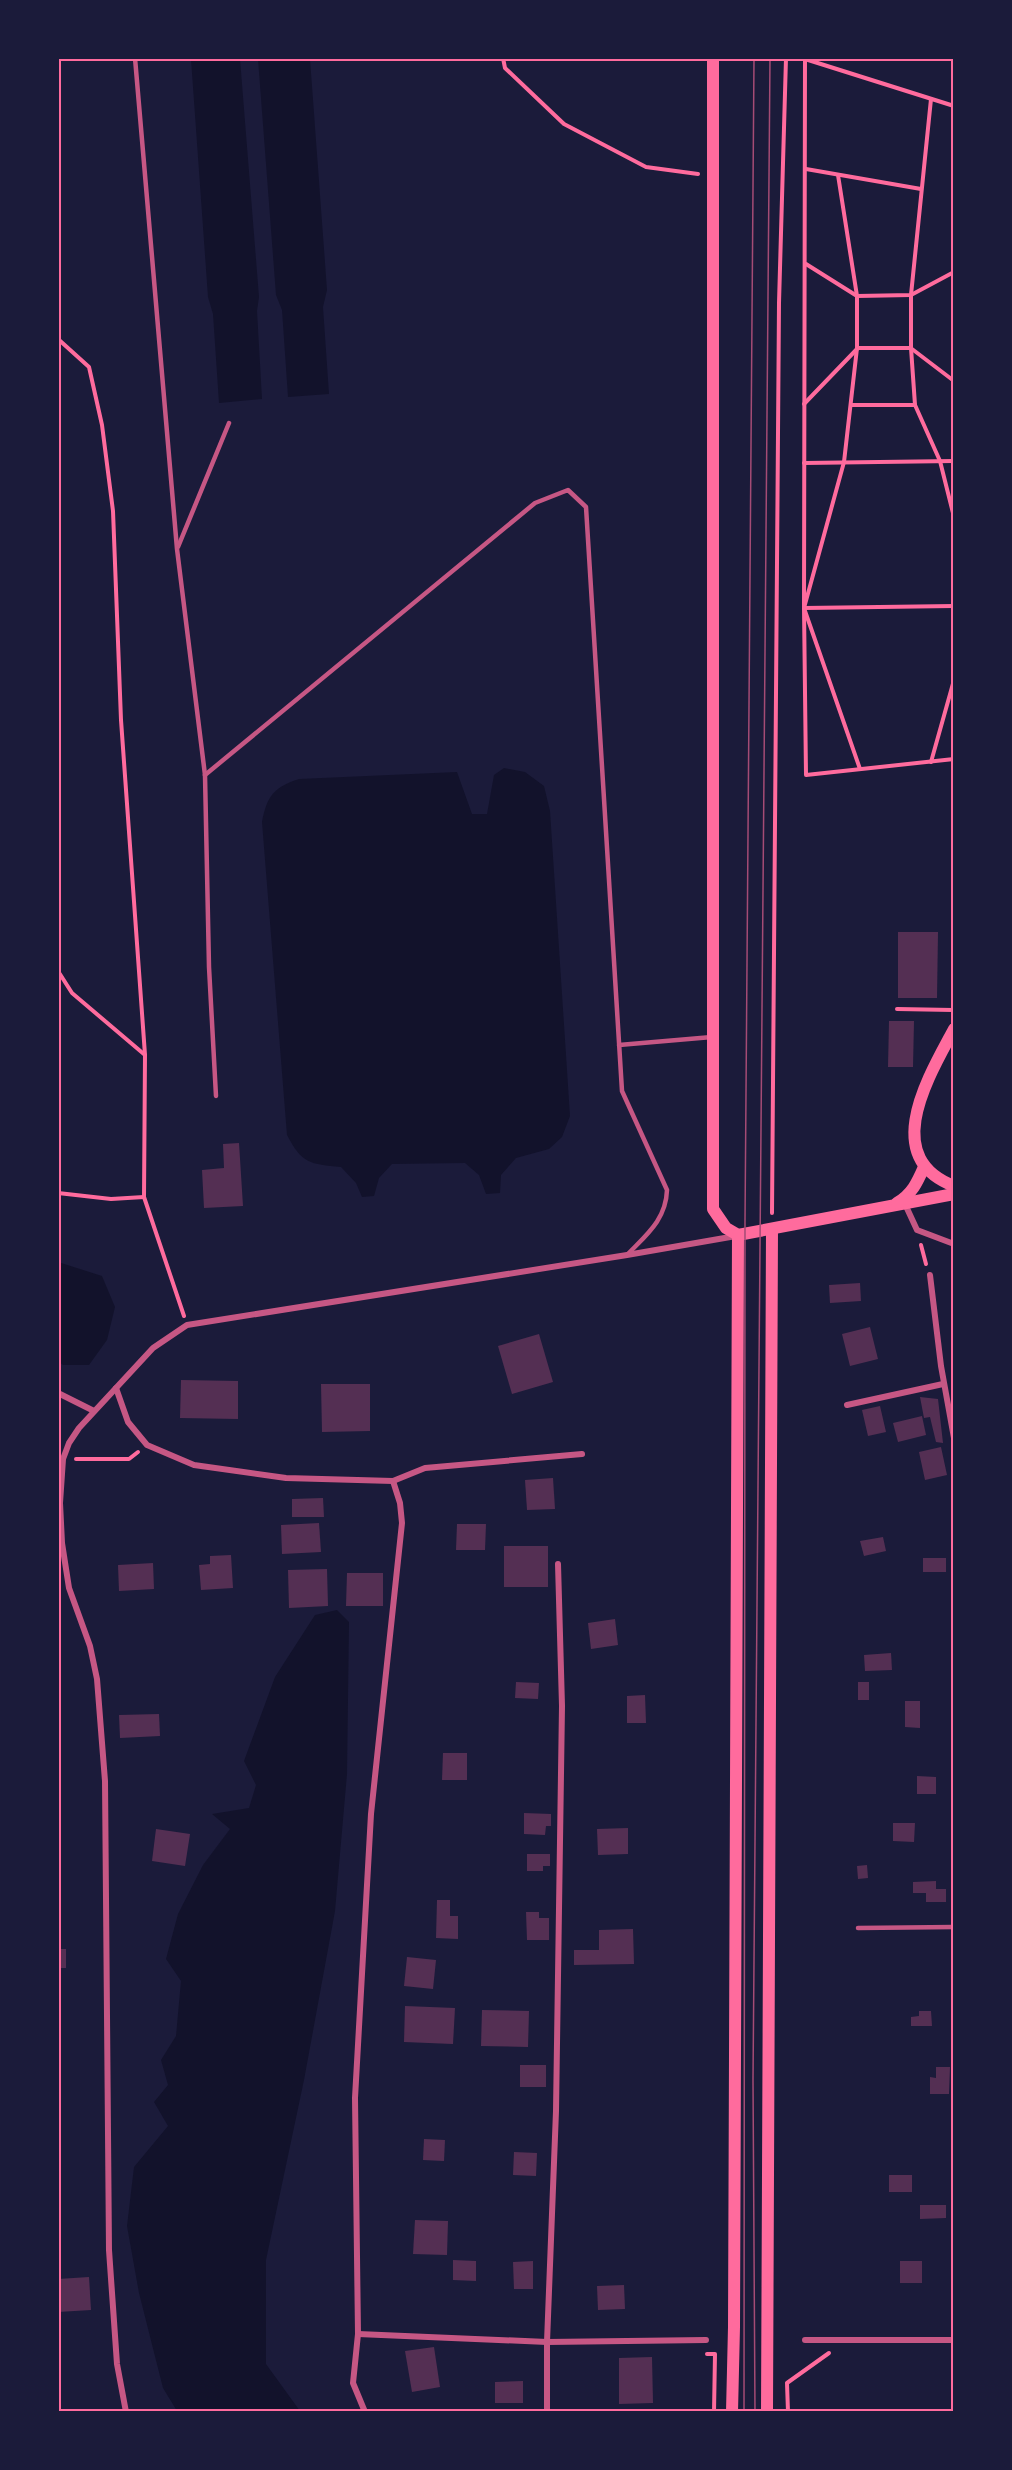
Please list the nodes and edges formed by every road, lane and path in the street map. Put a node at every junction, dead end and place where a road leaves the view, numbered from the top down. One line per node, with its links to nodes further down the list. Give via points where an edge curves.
1 (135, 58): 29 (lane)
2 (503, 58): 10 (path, via 505,68 564,124 646,167)
3 (713, 58): 10 (main road)
4 (786, 58): 52 (path, via 778,315)
5 (805, 59): 6 (path); 8 (path)
6 (931, 99): 7 (path); 11 (path)
7 (954, 106)
8 (806, 169): 9 (path); 12 (path)
9 (838, 175): 11 (path); 14 (path)
10 (714, 176): 41 (main road)
11 (921, 189): 15 (path)
12 (806, 264): 14 (path); 20 (path)
13 (954, 272): 15 (path)
14 (857, 296): 15 (path); 17 (path)
15 (911, 296): 18 (path)
16 (58, 339): 43 (path, via 90,367 113,511 121,720)
17 (858, 348): 18 (path); 20 (path); 21 (path)
18 (911, 348): 19 (path); 22 (path)
19 (954, 381)
20 (804, 404): 27 (path)
21 (851, 405): 22 (path); 26 (path)
22 (915, 405): 24 (path)
23 (229, 423): 29 (lane)
24 (940, 461): 25 (path); 26 (path); 28 (path)
25 (954, 461)
26 (844, 462): 27 (path); 31 (path)
27 (804, 463): 31 (path)
28 (954, 517)
29 (177, 549): 36 (lane)
30 (954, 606): 31 (path)
31 (804, 608): 35 (path); 35 (path, via 806,775)
32 (954, 680): 34 (path)
33 (954, 759): 34 (path)
34 (931, 762): 35 (path)
35 (860, 769)
36 (205, 775): 42 (lane, via 535,503 568,490 586,507); 44 (lane)
37 (58, 971): 43 (path, via 72,993)
38 (897, 1009): 39 (path)
39 (953, 1010)
40 (954, 1029): 45 (main road, via 923,1087 914,1122 914,1144)
41 (713, 1037): 42 (lane); 54 (main road, via 713,1209 726,1228)
42 (619, 1045): 56 (lane, via 622,1091 667,1190 660,1221)
43 (145, 1055): 49 (path)
44 (216, 1096)
45 (924, 1167): 46 (main road, via 941,1181); 51 (main road, via 916,1186)
46 (954, 1185)
47 (58, 1193): 49 (path, via 111,1199)
48 (954, 1194): 50 (main road)
49 (144, 1197): 58 (path)
50 (905, 1204): 51 (main road); 53 (street)
51 (891, 1207): 52 (main road)
52 (772, 1229): 54 (main road); 84 (main road)
53 (917, 1230): 55 (street); 57 (path)
54 (738, 1235): 56 (street); 83 (main road)
55 (954, 1244)
56 (627, 1256): 58 (street)
57 (930, 1275): 59 (street)
58 (187, 1325): 60 (street, via 153,1348)
59 (943, 1384): 62 (street); 64 (street)
60 (116, 1388): 63 (street); 65 (street, via 128,1422)
61 (58, 1393): 63 (street)
62 (847, 1405)
63 (94, 1411): 67 (street, via 69,1443)
64 (954, 1438)
65 (147, 1444): 67 (path, via 129,1459); 68 (street, via 194,1465 286,1478)
66 (582, 1454): 68 (street, via 425,1468)
67 (63, 1459): 79 (street, via 62,1543 69,1588 90,1646 97,1679 105,1781 109,2250 117,2364)
68 (393, 1482): 72 (street, via 402,1523 370,1814 355,2098)
69 (558, 1564): 77 (street, via 562,1706 556,2111)
70 (954, 1927): 71 (lane)
71 (858, 1928)
72 (358, 2334): 77 (street); 80 (street, via 353,2384)
73 (706, 2340): 77 (street)
74 (806, 2340): 75 (street)
75 (847, 2340): 76 (street); 85 (path, via 787,2383)
76 (954, 2340)
77 (547, 2342): 81 (street)
78 (715, 2354): 82 (path)
79 (126, 2412)
80 (365, 2412)
81 (547, 2412)
82 (714, 2412)
83 (732, 2412)
84 (767, 2412)
85 (788, 2412)

